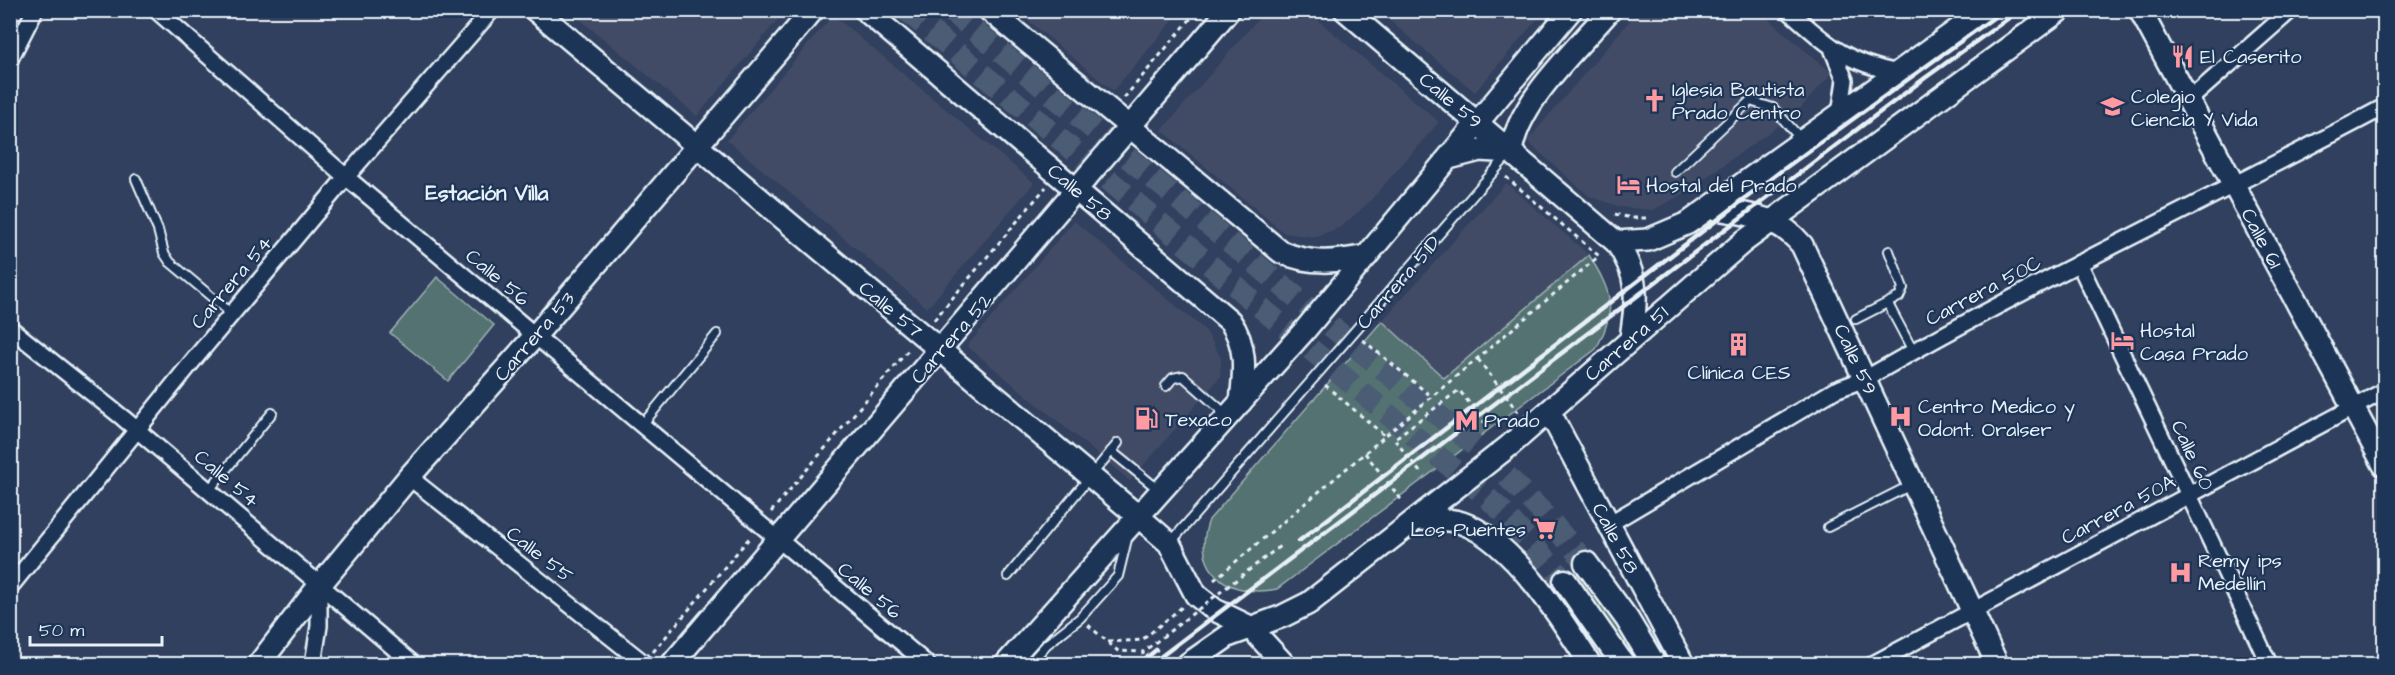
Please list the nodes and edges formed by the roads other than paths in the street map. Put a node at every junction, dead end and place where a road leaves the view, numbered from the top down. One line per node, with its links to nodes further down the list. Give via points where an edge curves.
1 (36, 10): 18 (street)
2 (156, 10): 30 (street, Calle 56)
3 (492, 10): 30 (street, Carrera 54)
4 (535, 10): 26 (main road, Calle 57)
5 (813, 10): 26 (main road, Carrera 53)
6 (865, 10): 33 (main road, Calle 58)
7 (990, 10): 24 (main road)
8 (1229, 10): 24 (main road, Carrera 52)
9 (1345, 10): 23 (main road, Calle 59)
10 (1571, 10): 23 (main road, Carrera 51D)
11 (1610, 10): 27 (main road, Carrera 51D, via 1526,108)
12 (1788, 10): 17 (street)
13 (1985, 10): 19 (main road)
14 (2060, 10): 35 (main road, Carrera 51)
15 (2140, 10): 20 (main road, Calle 61)
16 (2291, 10): 20 (street)
17 (1832, 48): 19 (street, via 1857,63); 22 (street, via 1845,80)
18 (10, 59)
19 (1898, 73): 22 (main road)
20 (2188, 101): 32 (main road, Calle 61)
21 (2385, 107): 32 (street, Carrera 50C)
22 (1840, 114): 25 (main road)
23 (1478, 123): 27 (main road, Calle 59); 28 (main road, Carrera 51D)
24 (1130, 129): 33 (main road, Carrera 52); 38 (main road, via 1281,252 1319,263)
25 (1803, 141): 29 (lane, via 1773,108 1750,101); 34 (main road)
26 (697, 147): 45 (main road, Carrera 53); 47 (main road, Calle 57)
27 (1511, 152): 28 (main road, via 1480,150); 36 (main road, Calle 59); 72 (lane, Carrera 51D)
28 (1449, 158): 38 (main road, Carrera 51D)
29 (1675, 172)
30 (346, 177): 41 (street, Carrera 54); 45 (street, Calle 56)
31 (136, 179): 41 (lane, via 170,262)
32 (2235, 186): 39 (street, Carrera 50C); 52 (main road, Calle 61)
33 (1078, 191): 47 (main road, Carrera 52); 53 (main road, Calle 58, via 1230,321 1244,356)
34 (1711, 208): 35 (main road, Calle 59); 36 (main road, via 1663,236)
35 (1772, 219): 46 (main road, Carrera 51); 49 (main road, Calle 59, via 1802,245)
36 (1616, 242): 46 (main road, Calle 59, via 1630,264 1637,292)
37 (1889, 251): 40 (lane, via 1904,288)
38 (1367, 256): 53 (main road, Carrera 51D)
39 (2079, 263): 48 (street, Carrera 50C); 66 (street, Calle 60)
40 (1888, 304): 42 (lane); 48 (lane)
41 (232, 314): 57 (street, Carrera 54)
42 (1856, 319)
43 (10, 328): 57 (street, Calle 54)
44 (717, 334): 56 (lane)
45 (535, 336): 56 (street, Calle 56); 62 (main road, Carrera 53)
46 (1632, 338): 54 (main road, Carrera 51)
47 (941, 351): 61 (main road, Calle 57); 71 (main road, Carrera 52)
48 (1913, 351): 49 (street, Carrera 50C)
49 (1865, 379): 63 (main road, Calle 59); 69 (street, Carrera 50C, via 1835,390)
50 (1166, 386): 53 (lane, via 1173,378 1183,376)
51 (2385, 391): 52 (street, Carrera 50A)
52 (2353, 407): 60 (main road, Calle 61); 66 (street, Carrera 50A)
53 (1234, 409): 65 (main road, Carrera 51D)
54 (1549, 411): 67 (main road, Carrera 51); 69 (main road, Calle 58)
55 (272, 413): 64 (lane)
56 (642, 425): 71 (street, Calle 56)
57 (137, 430): 64 (street, Calle 54); 77 (street, Carrera 54)
58 (1118, 443): 59 (lane)
59 (1111, 451): 61 (lane); 65 (lane)
60 (2385, 465)
61 (1090, 476): 68 (main road, Calle 57); 74 (lane)
62 (409, 477): 76 (main road, Carrera 53); 83 (street, Calle 55)
63 (1914, 483): 70 (lane); 78 (main road, Calle 59)
64 (209, 490): 76 (street, Calle 54)
65 (1161, 492): 68 (main road, Carrera 51D)
66 (2189, 495): 78 (street, Carrera 50A); 96 (street, Calle 60)
67 (1410, 511): 79 (main road, Carrera 51, via 1309,603); 90 (main road, via 1461,523 1492,540 1541,592)
68 (1135, 521): 72 (main road, Calle 57); 86 (main road, Carrera 51D); 87 (lane, Carrera 51D, via 1118,576 1080,618)
69 (1609, 524): 93 (main road, Calle 58)
70 (1828, 527)
71 (778, 540): 84 (main road, Carrera 52); 85 (street, Calle 56)
72 (1169, 543): 79 (main road, Calle 57, via 1196,595 1215,610)
73 (1586, 563): 92 (main road)
74 (1008, 576)
75 (1565, 581): 91 (main road)
76 (319, 586): 80 (main road, Carrera 53); 81 (street, via 319,626); 82 (street, Calle 54)
77 (10, 587)
78 (1973, 611): 94 (street, Carrera 50A); 95 (main road, Calle 59)
79 (1250, 627): 88 (main road, Carrera 51, via 1216,642); 89 (main road, Calle 57)
80 (260, 664)
81 (313, 664)
82 (413, 664)
83 (644, 664)
84 (672, 664)
85 (927, 664)
86 (1006, 664)
87 (1029, 664)
88 (1188, 664)
89 (1284, 664)
90 (1590, 664)
91 (1623, 664)
92 (1654, 664)
93 (1683, 664)
94 (1873, 664)
95 (1997, 664)
96 (2269, 664)

